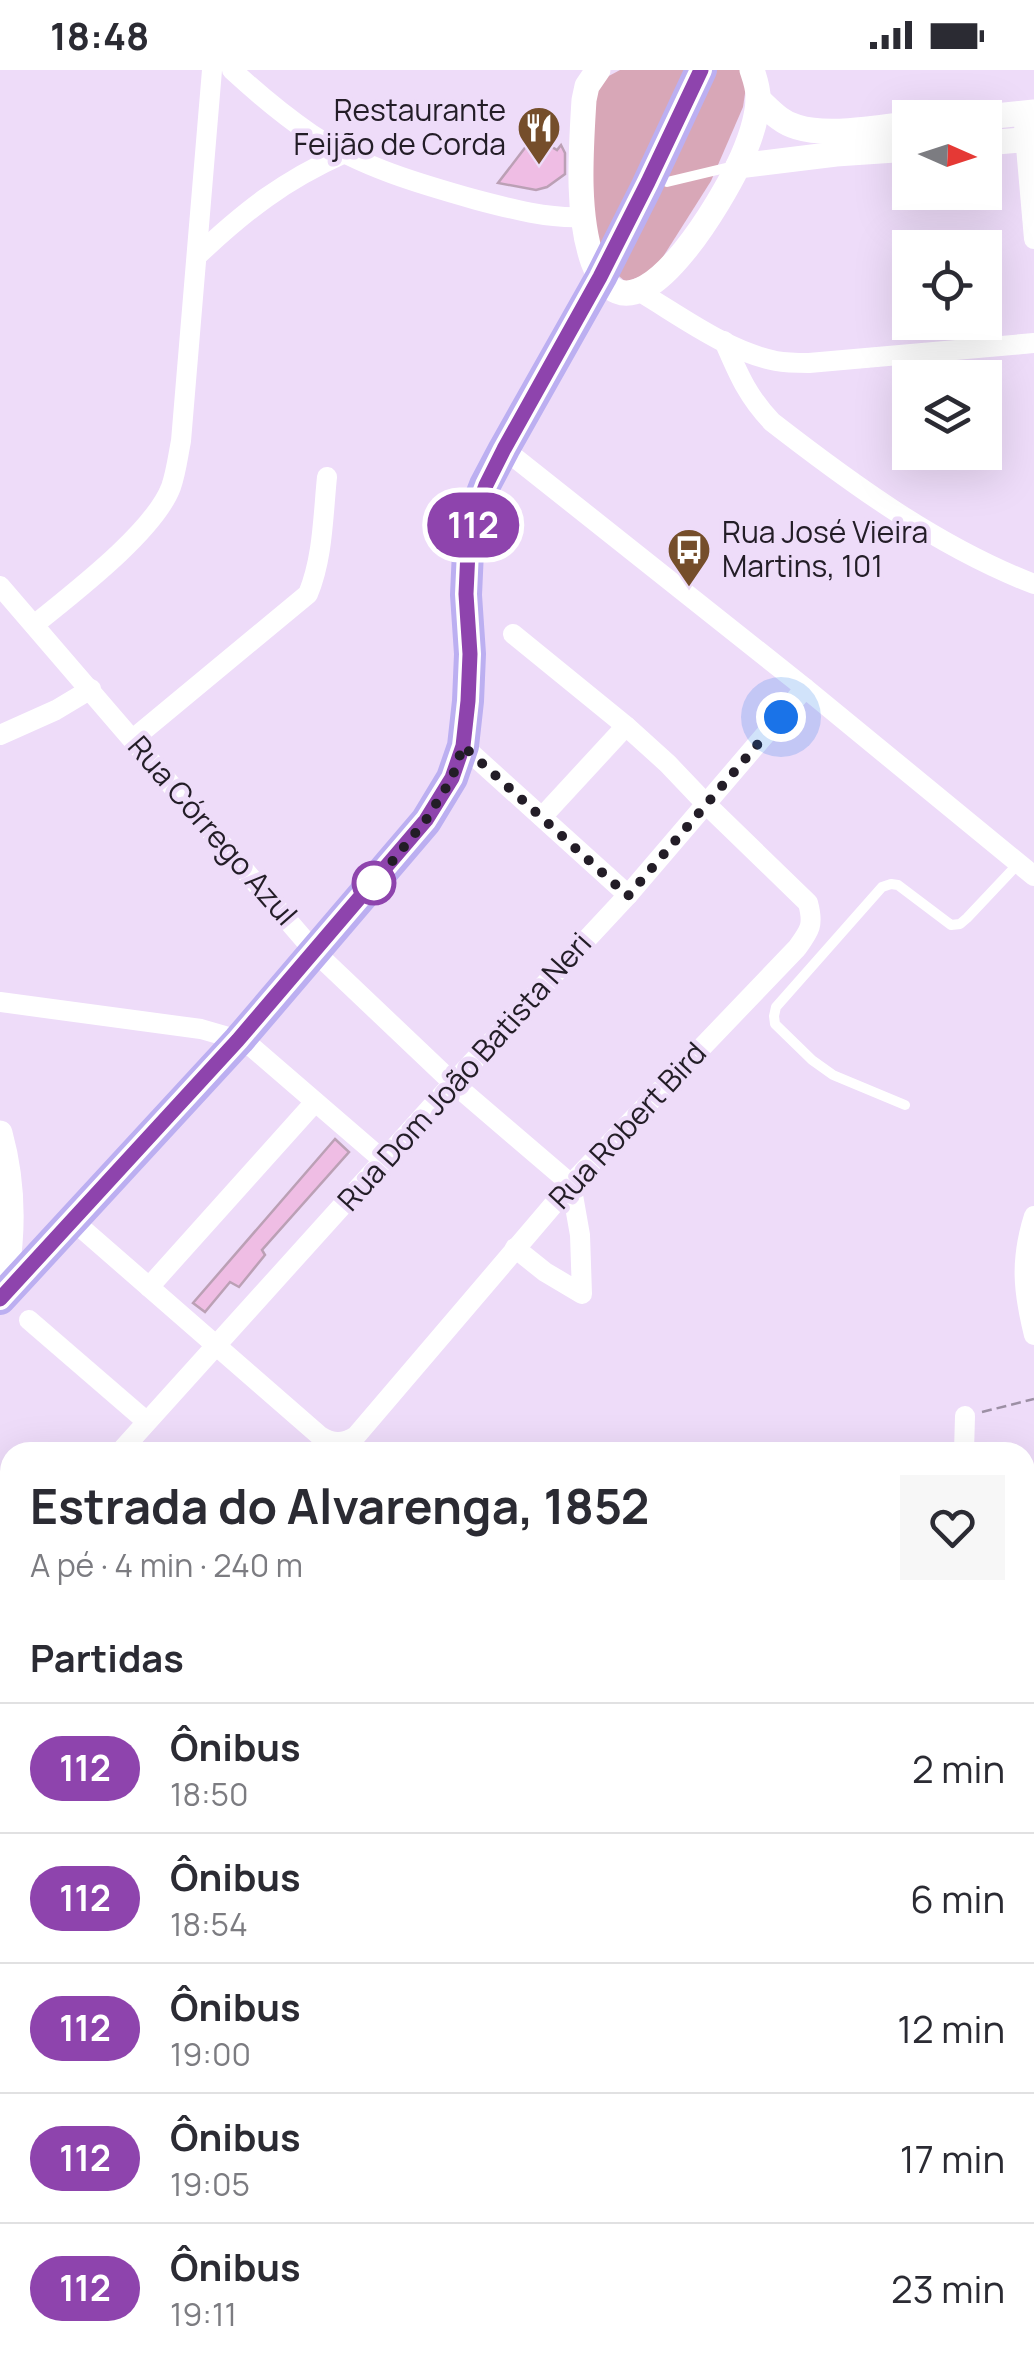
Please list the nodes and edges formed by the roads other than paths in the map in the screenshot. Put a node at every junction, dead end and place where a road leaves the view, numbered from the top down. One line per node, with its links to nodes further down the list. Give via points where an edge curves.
1 (212, 70): 19 (street)
2 (232, 70): 14 (street)
3 (701, 70): 20 (main road)
4 (752, 70): 6 (street)
5 (587, 75): 17 (street)
6 (758, 99): 11 (street, via 778,117); 15 (street)
7 (1028, 112): 8 (street); 10 (street)
8 (1002, 115)
9 (892, 128): 11 (street)
10 (1030, 140): 12 (street); 18 (street)
11 (835, 142): 13 (street); 15 (street)
12 (1002, 142)
13 (892, 147)
14 (345, 153): 17 (street, via 477,200); 19 (street, via 274,190)
15 (738, 166): 16 (lane); 21 (street, via 690,244)
16 (667, 182)
17 (584, 217): 20 (street)
18 (1034, 239)
19 (196, 256): 28 (street, via 181,441 171,486 125,546)
20 (600, 277): 21 (street, via 622,294); 24 (main road)
21 (640, 292): 22 (street)
22 (724, 341): 23 (street, via 779,362 808,363); 26 (street, via 740,380 772,422 900,514)
23 (1034, 342)
24 (504, 449): 30 (street); 35 (main road, via 476,512 468,551)
25 (327, 477): 34 (street, via 308,594)
26 (1034, 584)
27 (0, 586): 28 (street, Rua Córrego Azul)
28 (34, 625): 31 (street, Rua Córrego Azul)
29 (513, 634): 32 (street, Rua Robert Bird)
30 (805, 688): 36 (street, Rua Dom João Batista Neri); 38 (street)
31 (91, 689): 33 (street); 34 (street, Rua Córrego Azul)
32 (626, 726): 36 (street, Rua Robert Bird); 37 (street)
33 (0, 735)
34 (133, 740): 40 (street, Rua Córrego Azul)
35 (463, 746): 37 (street); 40 (main road, via 426,820)
36 (706, 805): 39 (street, Rua Dom João Batista Neri); 48 (street, Rua Robert Bird, via 808,903 810,930)
37 (542, 817): 39 (street)
38 (1026, 869): 45 (lane, via 951,926 898,885 882,886 776,1007 776,1024 812,1060 849,1084)
39 (628, 896): 43 (street, Rua Dom João Batista Neri)
40 (314, 951): 42 (main road); 43 (street, Rua Córrego Azul)
41 (0, 1002): 42 (street, via 201,1029)
42 (238, 1040): 44 (street); 50 (main road)
43 (452, 1083): 47 (street, Rua Dom João Batista Neri); 48 (street, Rua Córrego Azul)
44 (315, 1102): 47 (street); 54 (street)
45 (905, 1105)
46 (0, 1133): 51 (street)
47 (384, 1162): 58 (street, Rua Dom João Batista Neri)
48 (571, 1184): 52 (street, Rua Robert Bird); 52 (street, via 582,1294)
49 (1034, 1216): 57 (street, via 1023,1270)
50 (71, 1219): 53 (main road); 54 (street)
51 (11, 1230): 53 (street, via 20,1254); 55 (street)
52 (515, 1248): 58 (street, Rua Robert Bird, via 348,1441 320,1436)
53 (32, 1263): 55 (main road)
54 (150, 1287): 58 (street)
55 (1, 1297)
56 (29, 1320): 60 (street)
57 (1034, 1336)
58 (216, 1346): 60 (street, Rua Dom João Batista Neri)
59 (964, 1416): 62 (street)
60 (146, 1421): 61 (street, Rua Dom João Batista Neri)
61 (128, 1442)
62 (964, 1442)

